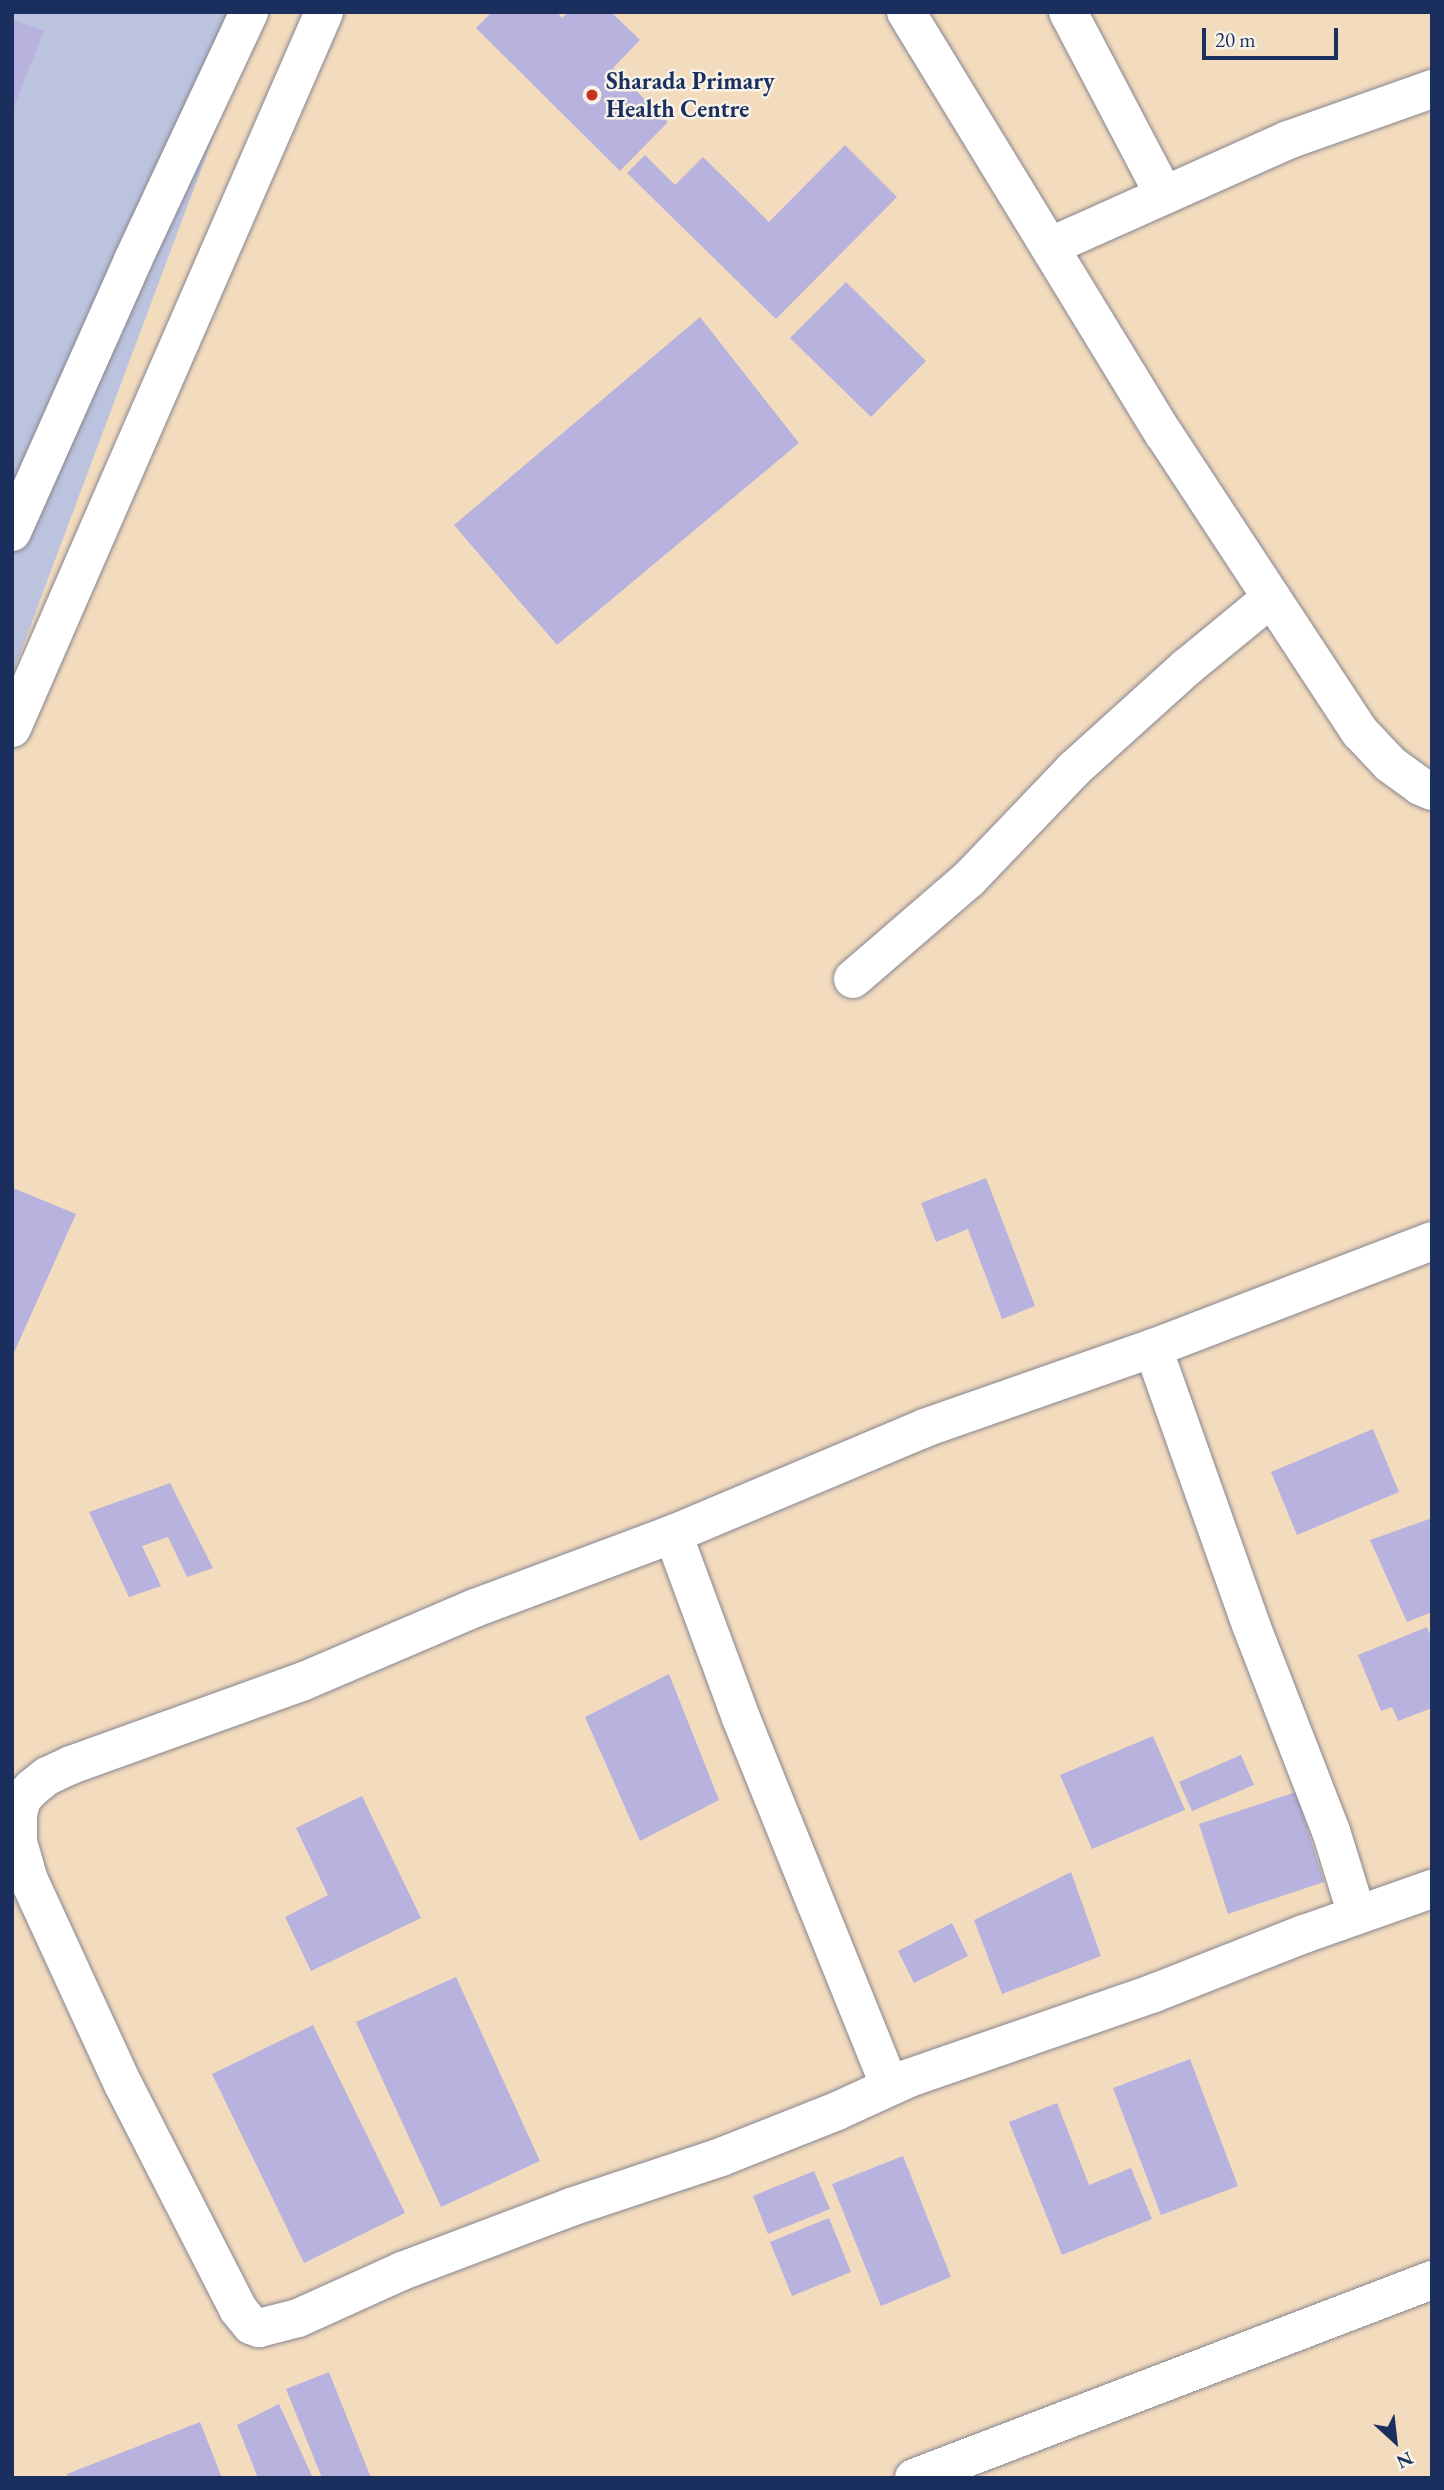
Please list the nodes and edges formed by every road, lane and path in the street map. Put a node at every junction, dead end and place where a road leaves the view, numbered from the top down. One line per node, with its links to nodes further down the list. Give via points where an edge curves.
1 (249, 12): 8 (street)
2 (324, 12): 10 (street)
3 (906, 12): 7 (street)
4 (1068, 12): 6 (street)
5 (1432, 89): 6 (street, via 1288,140)
6 (1164, 195): 7 (street)
7 (1051, 246): 9 (street, via 1164,434)
8 (12, 532)
9 (1271, 598): 11 (street, via 1360,732 1390,764); 12 (street, via 1074,769 969,879)
10 (12, 728)
11 (1432, 791)
12 (853, 979)
13 (1432, 1241): 14 (street)
14 (1153, 1348): 15 (street, via 925,1428); 17 (street, via 1251,1625 1331,1830)
15 (673, 1534): 18 (street, via 741,1718); 18 (street, via 475,1608 304,1681 47,1776 22,1799 18,1814 18,1842 29,1880 122,2084 226,2286 245,2319 259,2328 298,2318 402,2271 571,2207 721,2157)
16 (1432, 1889): 17 (street)
17 (1357, 1915): 18 (street)
18 (890, 2086)
19 (1432, 2280): 20 (street)
20 (914, 2478)

